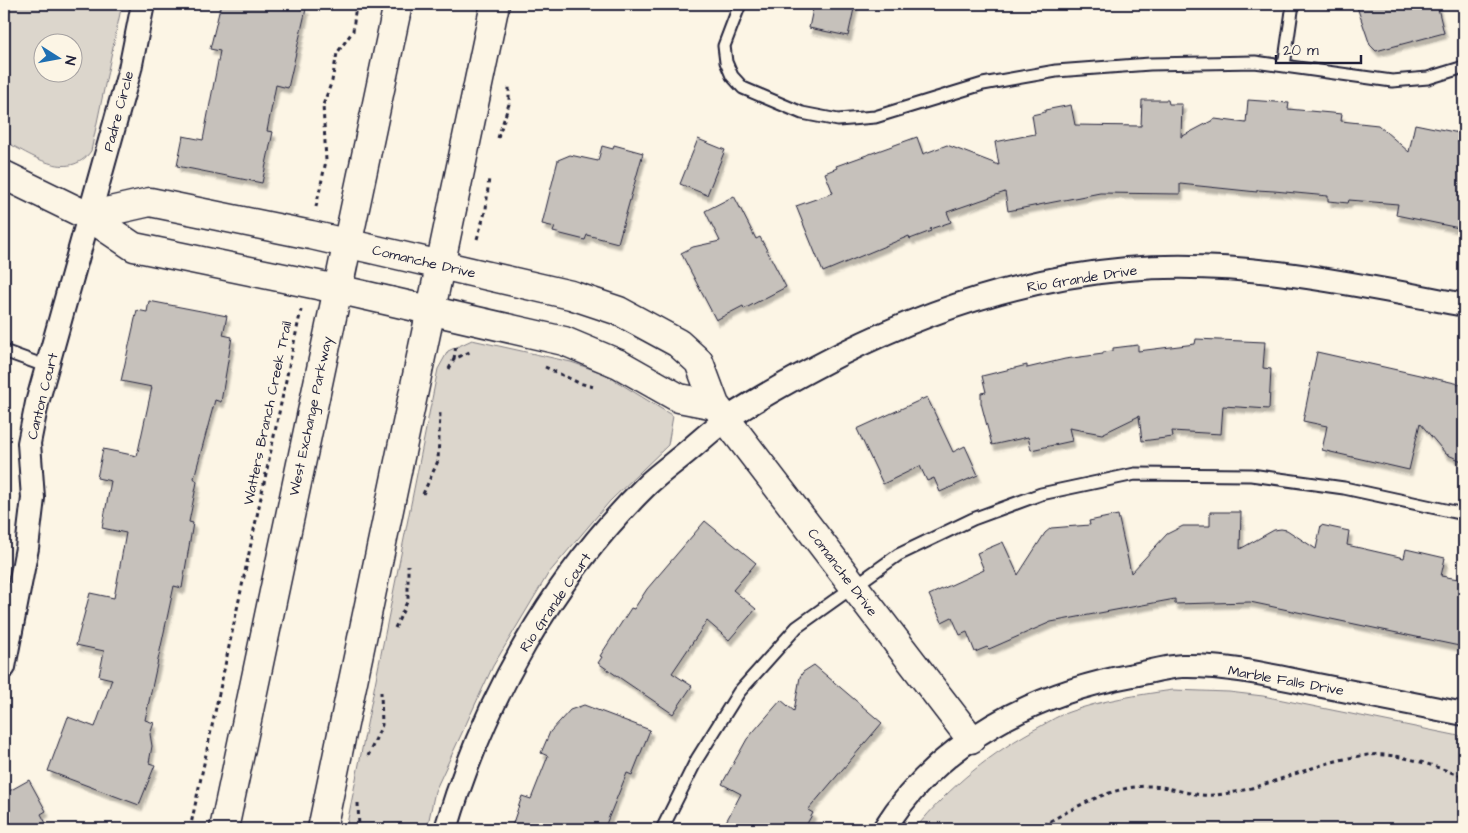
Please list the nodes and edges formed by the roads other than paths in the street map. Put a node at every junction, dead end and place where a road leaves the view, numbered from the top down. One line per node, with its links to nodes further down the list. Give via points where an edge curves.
1 (143, 4): 9 (street, Padre Circle, via 130,69)
2 (398, 4): 10 (street, West Exchange Parkway)
3 (495, 4): 11 (street)
4 (740, 4): 6 (lane, via 724,46 732,76 743,88 802,114 838,120 875,117 983,84 1056,71 1160,64 1254,62)
5 (1293, 4): 6 (lane)
6 (1284, 66): 7 (lane, via 1392,81 1428,78)
7 (1464, 67)
8 (4, 175): 9 (street)
9 (88, 216): 10 (street, Comanche Drive, via 150,202); 12 (street, via 134,247); 16 (street, Canton Court)
10 (347, 244): 11 (street, Comanche Drive); 12 (street, West Exchange Parkway)
11 (442, 266): 14 (street); 17 (street, Comanche Drive, via 571,295 619,310 654,328 699,362)
12 (337, 289): 14 (street); 23 (street, West Exchange Parkway)
13 (1464, 304): 17 (street, Rio Grande Drive, via 1280,272 1179,267 1077,276 1003,291 947,307 888,330)
14 (432, 311): 17 (street, via 571,344 619,364 680,398); 26 (street)
15 (4, 351): 16 (lane)
16 (48, 367): 20 (street, Canton Court, via 30,443 33,498 27,548)
17 (721, 412): 19 (street, Comanche Drive); 27 (street, Rio Grande Court, via 650,482 575,568 535,628 501,687 465,769)
18 (1464, 514): 19 (lane, via 1344,488 1250,475 1135,474 1042,494 973,519 898,555)
19 (854, 586): 22 (street, Comanche Drive); 28 (lane, via 797,627 739,692 697,759)
20 (4, 667)
21 (1464, 714): 22 (street, Marble Falls Drive, via 1238,669 1181,666 1087,684 1005,717)
22 (971, 739): 29 (street, Marble Falls Drive, via 922,780)
23 (230, 799): 24 (street, West Exchange Parkway); 25 (street)
24 (224, 829)
25 (234, 829)
26 (322, 829)
27 (446, 829)
28 (662, 829)
29 (884, 829)

